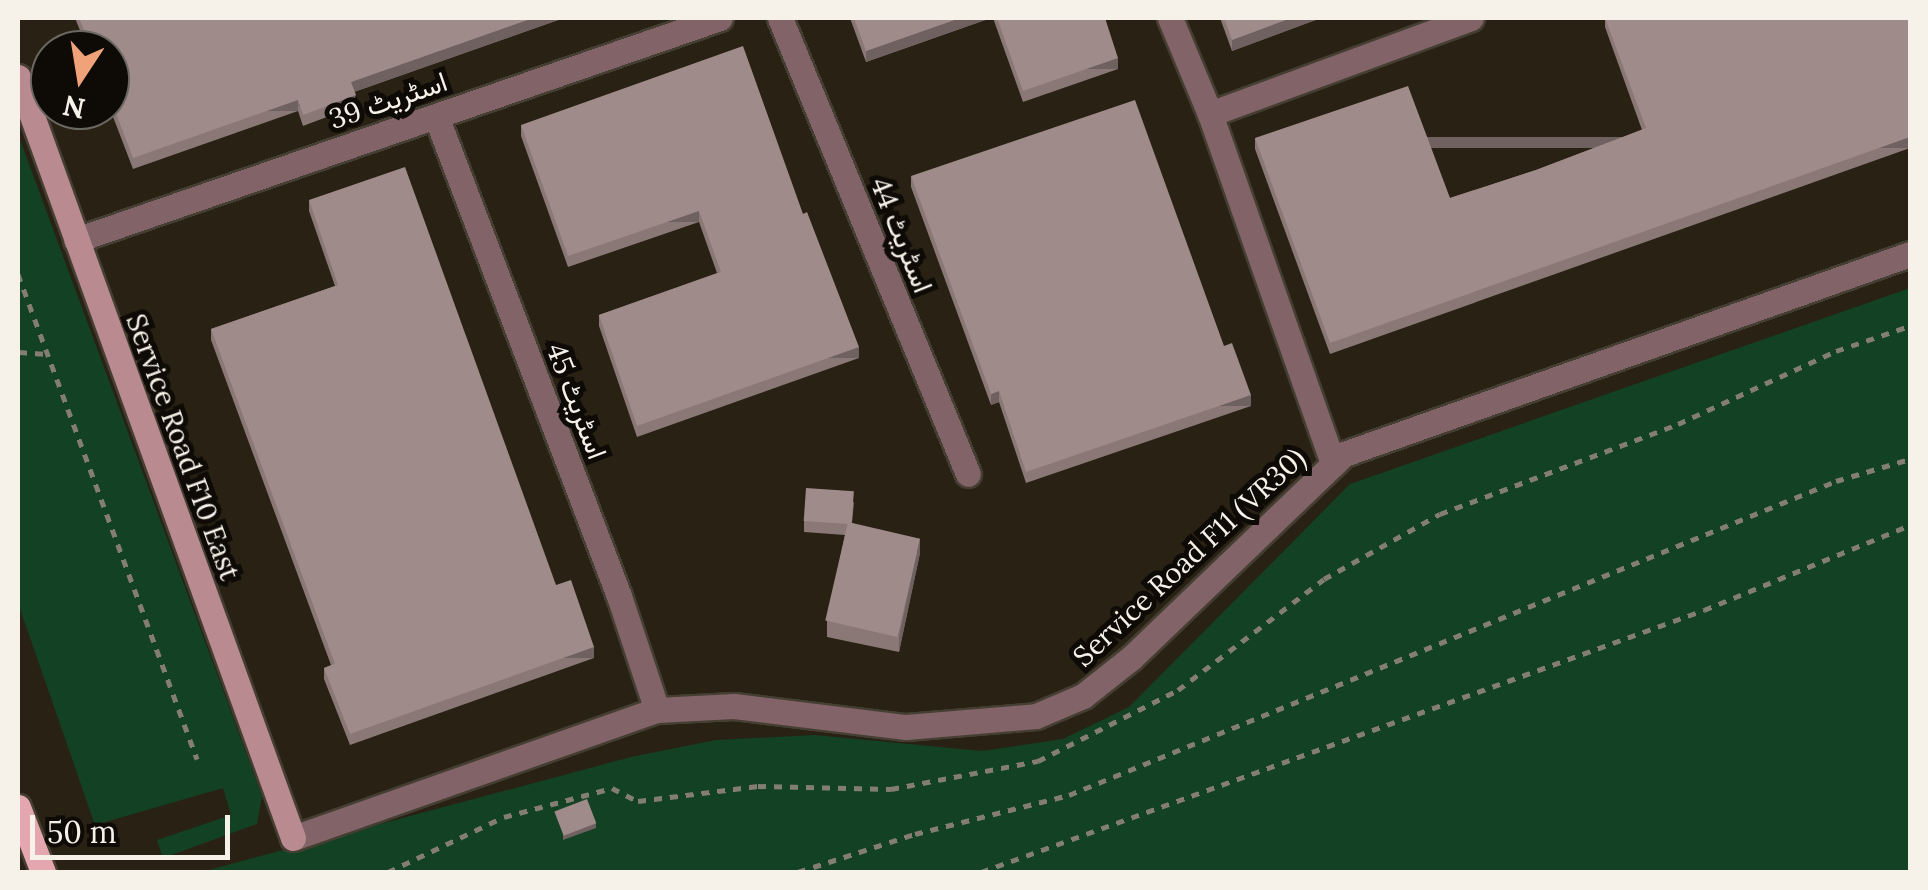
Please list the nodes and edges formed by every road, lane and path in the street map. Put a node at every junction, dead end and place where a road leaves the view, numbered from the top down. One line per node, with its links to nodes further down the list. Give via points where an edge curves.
1 (720, 18): 7 (street, اسٹریٹ 39)
2 (780, 18): 15 (street, اسٹریٹ 44)
3 (1170, 18): 6 (street)
4 (1470, 18): 6 (street)
5 (18, 77): 8 (street, Service Road F10 East)
6 (1210, 114): 14 (street)
7 (436, 116): 8 (street, اسٹریٹ 39); 17 (street, اسٹریٹ 45)
8 (76, 240): 20 (street, Service Road F10 East)
9 (1910, 254): 14 (street, Service Road F11 (VR30), via 1344,454)
10 (18, 274): 12 (path)
11 (19, 352): 12 (path)
12 (48, 354): 18 (path)
13 (1910, 459): 22 (path, via 1836,481 1070,795)
14 (1333, 464): 17 (street, Service Road F11 (VR30), via 1130,658 1083,696 1036,716 906,727 734,706)
15 (968, 474)
16 (1910, 525): 23 (path, via 1666,624)
17 (657, 710): 20 (street, Service Road F11 (VR30))
18 (197, 759)
19 (18, 807): 21 (main road)
20 (293, 838)
21 (43, 872)
22 (798, 872)
23 (981, 872)

